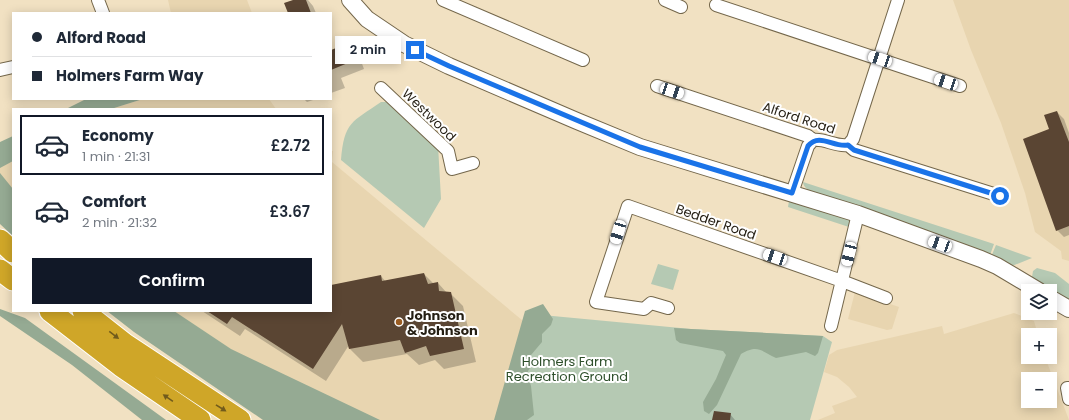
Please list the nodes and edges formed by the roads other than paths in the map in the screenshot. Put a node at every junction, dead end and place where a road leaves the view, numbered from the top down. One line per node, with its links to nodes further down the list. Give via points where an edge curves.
1 (98, 0): 8 (street)
2 (350, 0): 19 (street, via 368,19 404,44 449,66 640,147)
3 (443, 0): 10 (street)
4 (665, 0): 7 (street)
5 (898, 0): 9 (street)
6 (716, 5): 9 (street)
7 (681, 7)
8 (103, 12)
9 (880, 59): 14 (street); 17 (street)
10 (583, 60)
11 (12, 67): 12 (street)
12 (0, 70)
13 (657, 86): 16 (street, Alford Road, via 808,136)
14 (960, 86)
15 (381, 88): 18 (street, Westwood, via 448,151 452,168)
16 (813, 140): 17 (street, Alford Road); 19 (street, via 808,146)
17 (848, 145): 20 (street, Alford Road, via 854,150)
18 (472, 163)
19 (792, 193): 21 (street)
20 (1000, 196)
21 (858, 214): 26 (street); 27 (street, via 981,258)
22 (0, 240): 23 (highway)
23 (12, 251)
24 (0, 270): 25 (highway)
25 (12, 279)
26 (842, 281): 28 (street, Bedder Road); 30 (street, Bedder Road, via 628,206 595,306 644,309 651,303); 34 (street)
27 (1027, 284)
28 (886, 298)
29 (1057, 302): 31 (street)
30 (668, 308)
31 (1069, 309)
32 (51, 312): 35 (highway, one-way to 32, via 122,366)
33 (84, 312): 36 (highway, one-way to 36, via 126,344)
34 (831, 326)
35 (200, 420)
36 (240, 420)

